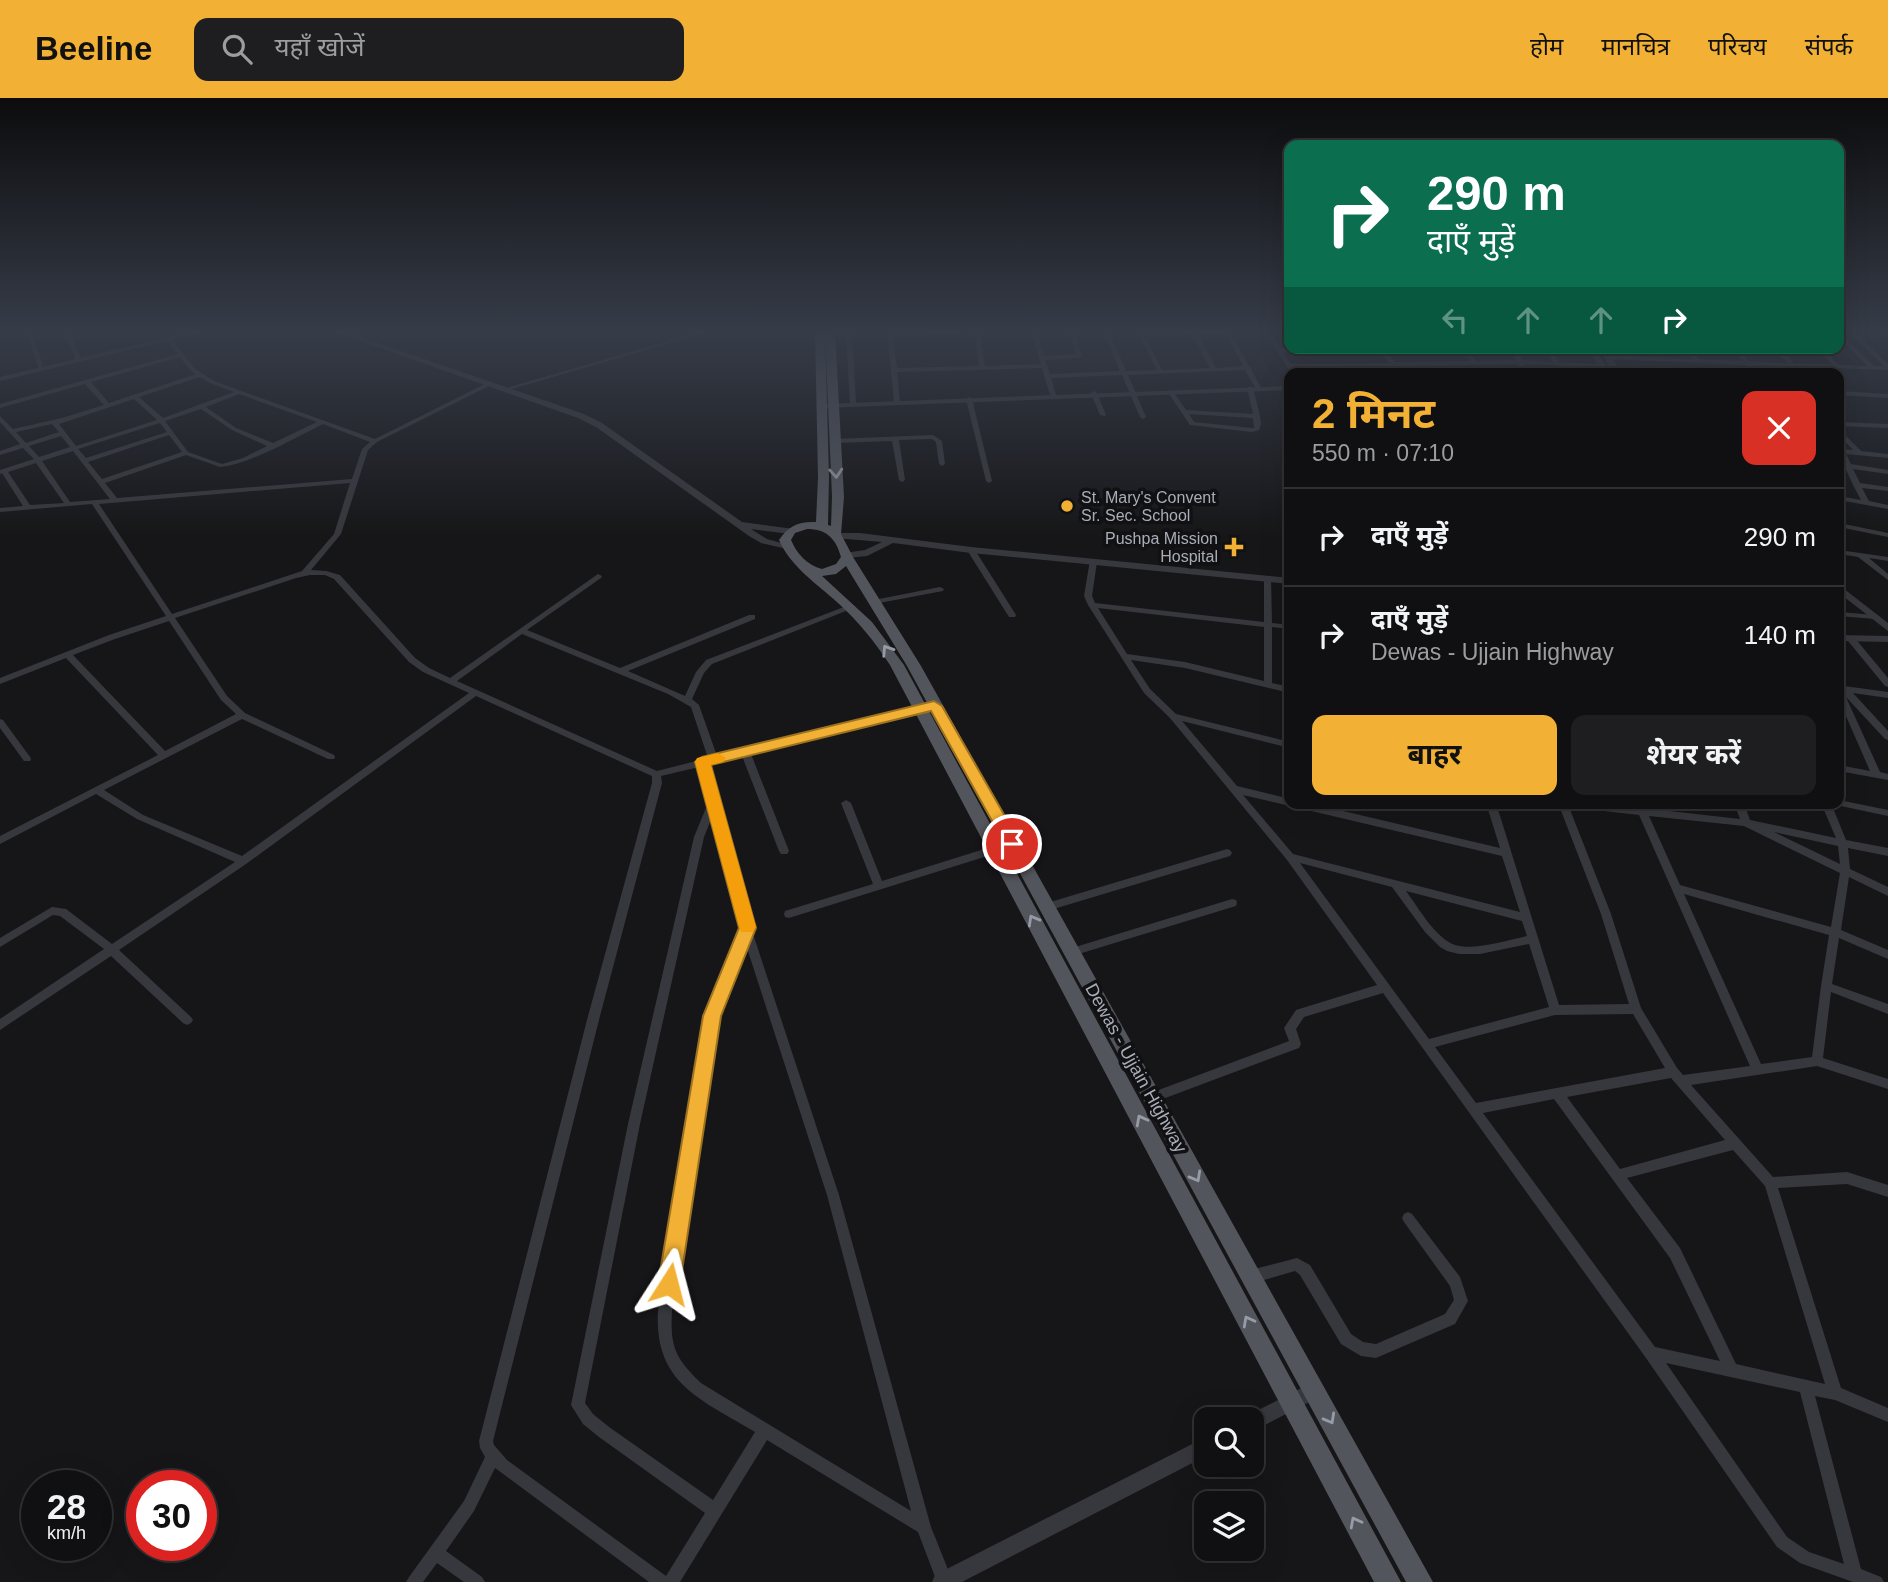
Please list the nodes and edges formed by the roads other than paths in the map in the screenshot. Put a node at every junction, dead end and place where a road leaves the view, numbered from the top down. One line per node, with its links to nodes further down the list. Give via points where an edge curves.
1 (21, 400): 22 (street)
2 (104, 400): 20 (street)
3 (122, 400): 20 (street)
4 (139, 400): 31 (street)
5 (219, 400): 24 (street)
6 (257, 400): 32 (street)
7 (456, 400): 40 (street)
8 (540, 400): 71 (street, via 600,425)
9 (820, 400): 23 (main road)
10 (833, 400): 21 (main road, Dewas - Ujjain Highway)
11 (853, 400): 19 (street)
12 (940, 400): 18 (street)
13 (970, 400): 59 (street)
14 (1097, 400): 26 (street)
15 (1135, 400): 28 (street)
16 (1176, 400): 25 (street)
17 (1255, 400): 27 (street)
18 (897, 402): 19 (street)
19 (853, 404): 21 (street)
20 (108, 405): 30 (street)
21 (833, 405): 23 (street); 41 (main road, Dewas - Ujjain Highway)
22 (0, 406)
23 (820, 406): 72 (main road, via 825,483)
24 (202, 407): 31 (street); 43 (street, via 234,429)
25 (1184, 412): 27 (street); 27 (street, via 1192,424 1247,430 1258,427)
26 (1103, 415)
27 (1257, 416)
28 (1143, 417)
29 (0, 418): 35 (street)
30 (61, 420): 35 (street); 36 (street, via 55,423)
31 (161, 421): 37 (street); 44 (street)
32 (321, 423): 40 (street); 43 (street)
33 (1844, 424): 34 (street)
34 (1888, 426)
35 (11, 431): 42 (street)
36 (63, 433): 42 (street); 44 (street)
37 (170, 433): 47 (street); 52 (street)
38 (1844, 436): 48 (street)
39 (895, 438): 41 (street); 53 (street, via 937,439); 57 (street)
40 (375, 441): 58 (street, via 365,449)
41 (834, 441): 75 (main road, Dewas - Ujjain Highway, one-way to 75)
42 (25, 445): 46 (street); 51 (street)
43 (273, 446): 47 (street, via 222,466)
44 (75, 449): 51 (street); 52 (street)
45 (1844, 451): 48 (street)
46 (0, 453)
47 (186, 453): 60 (street)
48 (1859, 453): 49 (street)
49 (1888, 456)
50 (1844, 458): 54 (street)
51 (38, 460): 55 (street); 67 (street)
52 (84, 461): 60 (street)
53 (942, 464)
54 (1849, 466): 56 (street); 61 (street)
55 (2, 471): 69 (street)
56 (1888, 472)
57 (902, 480)
58 (352, 481): 63 (street); 86 (street, via 337,534)
59 (989, 481)
60 (101, 482): 63 (street)
61 (1856, 485): 62 (street); 66 (street)
62 (1888, 489)
63 (115, 500): 65 (street)
64 (1844, 500): 66 (street)
65 (94, 502): 67 (street); 98 (street)
66 (1866, 503): 68 (street)
67 (69, 505): 69 (street)
68 (1888, 507)
69 (28, 508): 70 (street)
70 (0, 510)
71 (740, 525): 74 (street); 78 (street, via 764,541)
72 (822, 526): 74 (main road); 75 (main road)
73 (1844, 526): 76 (street)
74 (791, 531): 78 (main road)
75 (837, 535): 77 (street); 82 (main road, Dewas - Ujjain Highway)
76 (1888, 535)
77 (892, 540): 79 (street); 82 (street, via 867,553)
78 (787, 546): 85 (main road, Dewas - Ujjain Highway)
79 (971, 550): 84 (street); 97 (street)
80 (1844, 553): 81 (street)
81 (1859, 555): 83 (street); 88 (street)
82 (847, 556): 85 (main road, via 830,571); 93 (main road, Dewas - Ujjain Highway)
83 (1888, 559)
84 (1093, 562): 89 (street); 94 (street, via 1087,596)
85 (806, 569): 95 (main road, Dewas - Ujjain Highway)
86 (304, 573): 98 (street); 110 (street, via 337,577 412,660)
87 (598, 576): 104 (street)
88 (1888, 578)
89 (1268, 579): 90 (street); 101 (street)
90 (1284, 580)
91 (940, 589): 93 (street)
92 (1844, 592): 100 (street)
93 (874, 602): 121 (main road, Dewas - Ujjain Highway, via 900,643)
94 (1092, 606): 101 (street); 108 (street)
95 (852, 607): 120 (street, via 709,662); 121 (main road, Dewas - Ujjain Highway, one-way to 95)
96 (1844, 614): 100 (street)
97 (1012, 615)
98 (170, 617): 107 (street); 122 (street, via 223,698)
99 (752, 617): 109 (street)
100 (1875, 617): 103 (street)
101 (1268, 624): 102 (street); 112 (street)
102 (1284, 626)
103 (1888, 628)
104 (522, 631): 109 (street); 110 (street)
105 (1845, 638): 106 (street); 113 (street)
106 (1888, 639)
107 (67, 654): 111 (street); 128 (street)
108 (1125, 656): 112 (street); 123 (street, via 1152,698)
109 (621, 671): 120 (street)
110 (452, 680): 117 (street)
111 (0, 681)
112 (1268, 684): 114 (street)
113 (1888, 684)
114 (1284, 688)
115 (1844, 689): 118 (street)
116 (1844, 692): 125 (street)
117 (475, 693): 133 (street); 159 (street)
118 (1888, 695)
119 (1844, 696): 134 (street)
120 (687, 700): 131 (street, via 698,710)
121 (927, 708): 127 (street); 153 (main road, Dewas - Ujjain Highway); 166 (main road, Dewas - Ujjain Highway)
122 (242, 715): 128 (street); 129 (street)
123 (1173, 716): 126 (street); 136 (street)
124 (0, 722): 130 (street)
125 (1888, 737)
126 (1284, 744)
127 (746, 751): 131 (street); 154 (street)
128 (163, 755): 137 (street)
129 (331, 757)
130 (27, 759)
131 (708, 761): 133 (street); 139 (street)
132 (1844, 769): 134 (street)
133 (656, 774): 207 (street, via 487,1431 487,1448)
134 (1877, 775): 135 (street)
135 (1888, 777)
136 (1234, 789): 138 (street); 158 (street)
137 (96, 790): 151 (street); 159 (street, via 140,817)
138 (1284, 801)
139 (713, 803): 169 (street); 208 (street, via 699,837 668,972 578,1405 587,1419)
140 (846, 803): 162 (street)
141 (1844, 804): 149 (street)
142 (1318, 809): 157 (street)
143 (1493, 809): 157 (street)
144 (1566, 809): 178 (street)
145 (1617, 809): 148 (street)
146 (1741, 809): 150 (street)
147 (1829, 809): 152 (street)
148 (1643, 812): 150 (street); 163 (street)
149 (1888, 813)
150 (1746, 823): 152 (street); 160 (street)
151 (0, 840)
152 (1843, 843): 155 (street); 160 (street)
153 (994, 850): 162 (street); 202 (main road, Dewas - Ujjain Highway, one-way to 153)
154 (784, 851)
155 (1888, 852)
156 (1227, 853): 166 (street)
157 (1506, 853): 168 (street)
158 (1290, 857): 161 (street); 177 (street)
159 (243, 861): 173 (street)
160 (1845, 872): 164 (street); 170 (street)
161 (1396, 885): 168 (street); 171 (street, via 1438,940 1450,948 1465,951)
162 (879, 887): 167 (street)
163 (1677, 888): 170 (street); 185 (street)
164 (1888, 892)
165 (1232, 903): 174 (street)
166 (1047, 907): 174 (main road, Dewas - Ujjain Highway)
167 (789, 914)
168 (1527, 918): 171 (street)
169 (748, 928): 205 (street, via 712,1016 663,1335 679,1372); 209 (street, via 833,1195)
170 (1835, 932): 175 (street); 176 (street)
171 (1533, 939): 180 (street)
172 (0, 943): 173 (street, via 52,911 62,912)
173 (112, 950): 181 (street); 182 (street)
174 (1072, 952): 189 (main road, Dewas - Ujjain Highway)
175 (1888, 955)
176 (1826, 986): 179 (street); 184 (street)
177 (1386, 987): 183 (street); 189 (street, via 1300,1013 1290,1028 1295,1044)
178 (1636, 1009): 180 (street); 186 (street)
179 (1888, 1009)
180 (1555, 1010): 183 (street)
181 (187, 1020)
182 (0, 1025)
183 (1428, 1044): 190 (street)
184 (1817, 1061): 185 (street); 187 (street)
185 (1757, 1069): 186 (street)
186 (1677, 1076): 188 (street); 191 (street)
187 (1888, 1084)
188 (1558, 1095): 190 (street); 192 (street)
189 (1152, 1098): 196 (main road, Dewas - Ujjain Highway, one-way to 196)
190 (1475, 1110): 197 (street)
191 (1736, 1143): 192 (street); 193 (street)
192 (1618, 1175): 198 (street, via 1675,1252)
193 (1770, 1183): 194 (street, via 1847,1178); 201 (street)
194 (1888, 1191)
195 (1408, 1218): 196 (street, via 1455,1282 1461,1301 1450,1319 1376,1351 1361,1349 1346,1339 1297,1264)
196 (1250, 1276): 200 (main road, Dewas - Ujjain Highway)
197 (1651, 1353): 198 (street); 211 (street, via 1782,1542 1805,1558)
198 (1731, 1370): 199 (street)
199 (1805, 1386): 201 (street); 211 (street)
200 (1315, 1390): 202 (street); 218 (main road, Dewas - Ujjain Highway, one-way to 218)
201 (1835, 1393): 203 (street)
202 (1292, 1403): 204 (street); 217 (main road, Dewas - Ujjain Highway, one-way to 202)
203 (1888, 1415)
204 (1264, 1417)
205 (764, 1431): 208 (street); 209 (street)
206 (1194, 1452): 212 (street)
207 (493, 1457): 210 (street, via 469,1506); 215 (street)
208 (715, 1511): 216 (street)
209 (923, 1527): 212 (street)
210 (436, 1553): 213 (street); 214 (street)
211 (1854, 1575): 219 (street)
212 (944, 1581)
213 (414, 1582)
214 (477, 1582)
215 (662, 1582)
216 (671, 1582)
217 (1388, 1582)
218 (1420, 1582)
219 (1876, 1582)

